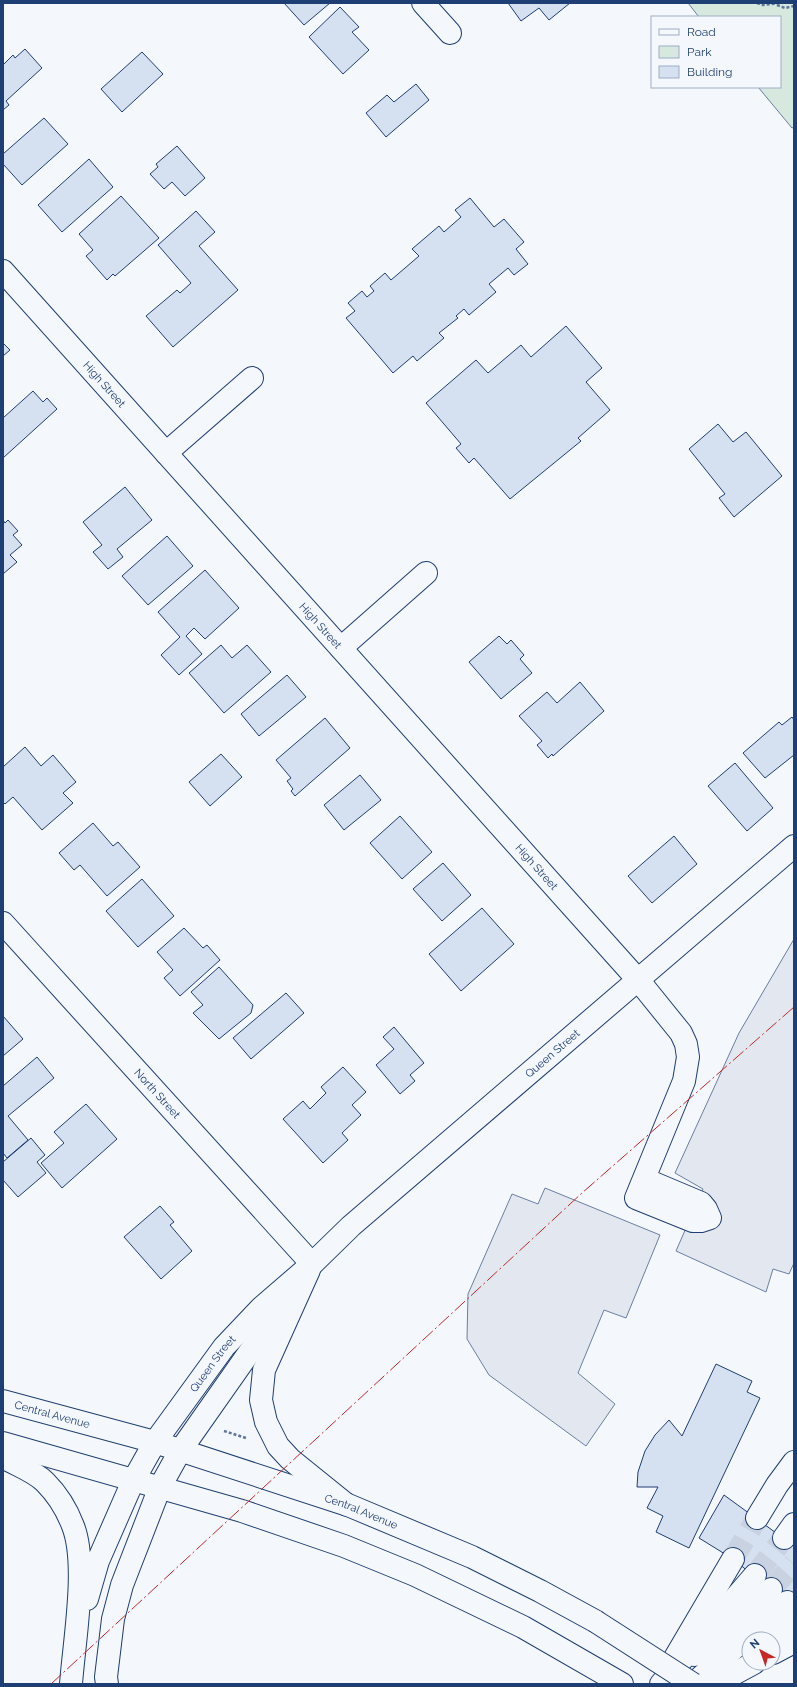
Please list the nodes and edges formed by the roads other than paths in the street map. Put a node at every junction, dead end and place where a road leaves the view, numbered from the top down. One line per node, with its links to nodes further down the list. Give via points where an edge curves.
1 (423, 3): 2 (main road)
2 (450, 33)
3 (3, 271): 5 (main road, High Street)
4 (252, 378): 5 (main road)
5 (166, 454): 7 (main road, High Street)
6 (426, 573): 7 (main road)
7 (341, 648): 10 (main road, High Street)
8 (794, 846): 10 (main road, Queen Street)
9 (3, 923): 12 (main road, North Street)
10 (639, 981): 11 (main road, High Street, via 681,1032 688,1057 684,1081); 12 (main road, Queen Street, via 351,1226)
11 (640, 1189)
12 (312, 1264): 14 (main road, Queen Street, via 261,1308 224,1347); 16 (main road, Queen Street); 21 (main road, via 264,1370 261,1400 266,1422 278,1446 290,1459)
13 (3, 1401): 14 (main road, Central Avenue)
14 (155, 1442): 16 (main road, Central Avenue); 19 (main road, Queen Street)
15 (3, 1443): 19 (main road)
16 (180, 1451): 20 (main road, Queen Street); 21 (main road, Central Avenue)
17 (3, 1457): 28 (main road, via 44,1481 66,1511 74,1527 80,1572)
18 (794, 1462): 22 (main road)
19 (133, 1481): 20 (main road); 28 (main road, Queen Street, via 98,1561)
20 (160, 1487): 33 (main road, Queen Street, via 122,1585 113,1618); 34 (main road, via 311,1534 382,1561 452,1591 559,1646)
21 (348, 1505): 36 (main road, Central Avenue, bridge, via 465,1554 540,1591 595,1621)
22 (757, 1518)
23 (733, 1559): 35 (main road)
24 (755, 1575): 35 (main road)
25 (794, 1622): 26 (main road)
26 (781, 1631)
27 (794, 1642): 29 (main road)
28 (74, 1644): 32 (main road)
29 (781, 1649)
30 (741, 1660): 37 (main road)
31 (741, 1670): 38 (main road)
32 (71, 1684)
33 (107, 1684)
34 (622, 1684)
35 (661, 1684): 36 (main road, via 779,1595)
36 (693, 1684)
37 (708, 1684)
38 (715, 1684)

